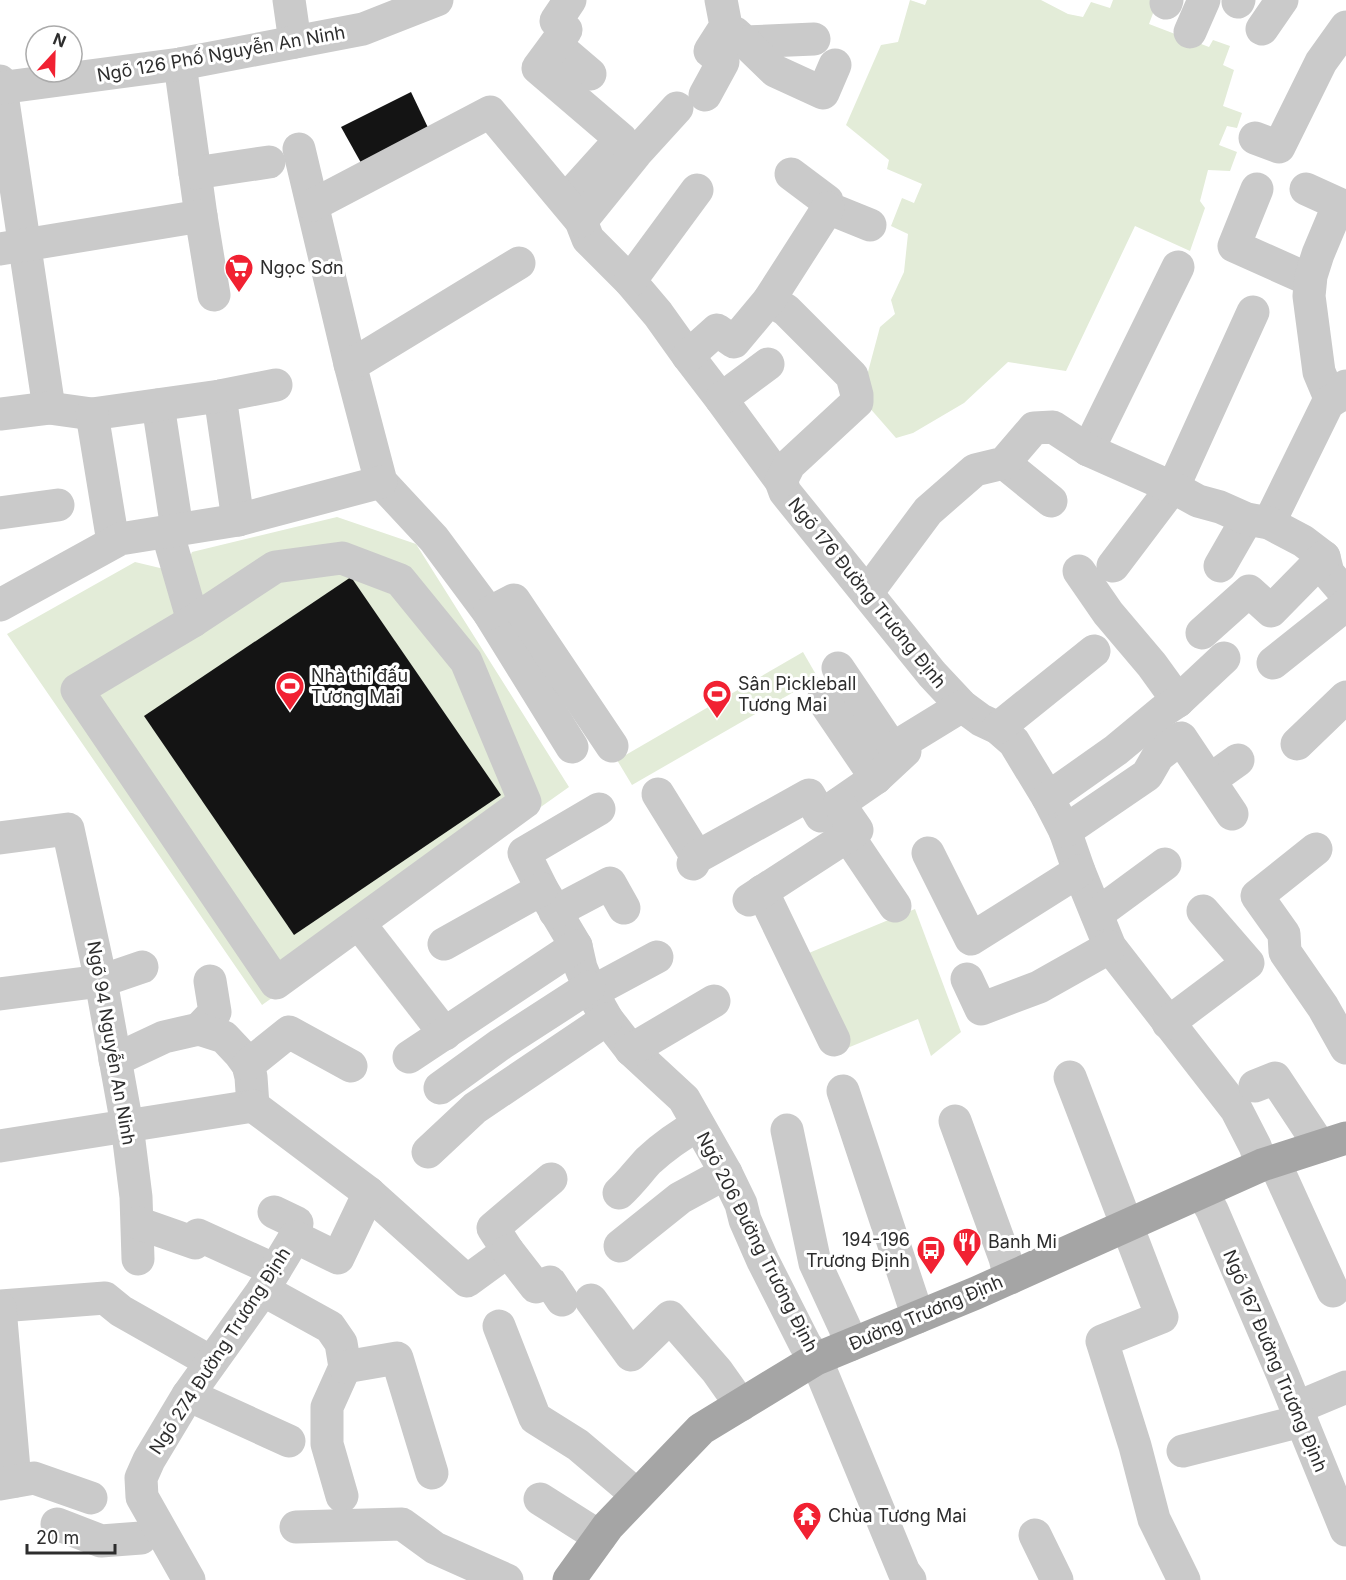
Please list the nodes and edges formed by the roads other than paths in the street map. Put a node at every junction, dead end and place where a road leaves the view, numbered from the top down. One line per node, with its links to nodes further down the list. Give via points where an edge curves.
1 (289, 0): 9 (street)
2 (437, 0): 9 (street, Ngõ 126 Phố Nguyễn An Ninh, via 363,29)
3 (570, 0): 10 (street, via 556,21 566,30)
4 (1204, 0): 7 (street)
5 (731, 23): 8 (street); 12 (street, via 775,71 823,93); 26 (street, via 710,51 723,62)
6 (1346, 27): 15 (street, via 1321,62 1279,147)
7 (1190, 32)
8 (814, 39)
9 (295, 42): 11 (street, Ngõ 126 Phố Nguyễn An Ninh)
10 (555, 45): 13 (street); 26 (street, via 538,68 621,139)
11 (180, 64): 14 (street, Ngõ 126 Phố Nguyễn An Ninh); 18 (street)
12 (835, 65)
13 (590, 74)
14 (0, 86): 28 (street)
15 (1255, 138)
16 (299, 148): 23 (street)
17 (269, 162): 18 (street)
18 (195, 173): 25 (street)
19 (791, 174): 24 (street, via 827,201)
20 (1257, 189): 31 (street, via 1234,246)
21 (1306, 189): 31 (street, via 1339,204)
22 (693, 190): 32 (street)
23 (313, 205): 26 (street, Ngõ 176 Đường Trương Định, via 490,112); 38 (street)
24 (828, 208): 27 (street); 34 (street)
25 (201, 216): 28 (street); 33 (street)
26 (578, 220): 32 (street, Ngõ 176 Đường Trương Định)
27 (870, 225)
28 (12, 247): 46 (street)
29 (519, 263): 38 (street)
30 (1178, 267): 51 (street)
31 (1310, 280): 41 (street, via 1319,372 1327,391)
32 (630, 281): 36 (street, Ngõ 176 Đường Trương Định)
33 (214, 296)
34 (769, 300): 36 (street, via 734,342 717,330); 42 (street, via 786,310 852,376)
35 (1253, 312): 55 (street)
36 (687, 356): 44 (street, Ngõ 176 Đường Trương Định)
37 (866, 362): 42 (street)
38 (350, 364): 54 (street)
39 (768, 364): 44 (street)
40 (276, 385): 43 (street)
41 (1342, 391): 60 (street, via 1328,404)
42 (857, 395): 50 (street, via 857,402)
43 (220, 396): 45 (street); 59 (street)
44 (721, 399): 53 (street, Ngõ 176 Đường Trương Định)
45 (158, 405): 48 (street); 61 (street)
46 (49, 408): 47 (street); 48 (street)
47 (0, 414)
48 (92, 414): 62 (street)
49 (859, 430): 50 (street, via 825,455)
50 (809, 448): 53 (street, via 789,465)
51 (1088, 450): 52 (street, via 1053,427 1034,428); 55 (street)
52 (1004, 463): 56 (street); 67 (street, via 975,470 928,512)
53 (781, 480): 67 (street, Ngõ 176 Đường Trương Định, via 785,492)
54 (381, 482): 59 (street); 70 (street, via 434,539)
55 (1172, 488): 60 (street); 63 (street)
56 (1051, 501)
57 (58, 505): 58 (street)
58 (0, 513)
59 (238, 520): 61 (street)
60 (1258, 521): 64 (street); 65 (street, via 1303,541)
61 (172, 530): 62 (street); 71 (street)
62 (113, 542): 68 (street)
63 (1113, 566)
64 (1220, 566)
65 (1336, 569): 72 (street, via 1271,611 1249,591)
66 (1079, 571): 78 (street, via 1107,613)
67 (867, 593): 79 (street, Ngõ 176 Đường Trương Định)
68 (0, 605)
69 (1346, 605): 75 (street)
70 (489, 613): 82 (street, via 514,600); 83 (street)
71 (193, 621): 71 (street, via 77,690 276,983 525,802 466,661 400,580 342,558 275,567)
72 (1202, 633)
73 (1094, 651): 80 (street)
74 (1224, 658): 78 (street)
75 (1273, 663)
76 (831, 678): 85 (street)
77 (1346, 697): 81 (street)
78 (1178, 701): 88 (street)
79 (962, 706): 80 (street, Ngõ 176 Đường Trương Định); 85 (street, via 900,744 905,751)
80 (998, 728): 88 (street, Ngõ 176 Đường Trương Định, via 1014,742)
81 (1297, 744)
82 (612, 746)
83 (572, 747)
84 (1238, 760): 86 (street)
85 (887, 768): 89 (street)
86 (1210, 780): 91 (street); 92 (street, via 1181,738 1158,756 1147,775)
87 (658, 794): 89 (street, via 695,861 809,795 820,816)
88 (1048, 798): 92 (street, Ngõ 176 Đường Trương Định)
89 (839, 804): 93 (street, via 857,830)
90 (599, 809): 99 (street, Ngõ 206 Đường Trương Định, via 524,853)
91 (1232, 814)
92 (1065, 831): 98 (street, Ngõ 176 Đường Trương Định)
93 (848, 836): 100 (street); 119 (street, via 756,895)
94 (0, 838): 111 (street, Ngõ 94 Nguyễn An Ninh, via 68,829)
95 (1316, 849): 120 (street, via 1257,896 1284,934 1285,952)
96 (928, 853): 98 (street, via 971,939)
97 (1165, 864): 103 (street)
98 (1079, 871): 103 (street, Ngõ 176 Đường Trương Định)
99 (549, 900): 101 (street, via 610,883); 105 (street); 106 (street, Ngõ 206 Đường Trương Định)
100 (895, 906)
101 (624, 908)
102 (1203, 911): 116 (street, via 1248,963)
103 (1097, 914): 107 (street, Ngõ 176 Đường Trương Định)
104 (369, 935): 118 (street)
105 (444, 944)
106 (576, 946): 114 (street, Ngõ 206 Đường Trương Định); 118 (street)
107 (1110, 947): 110 (street, via 1039,987 981,1009); 116 (street, Ngõ 176 Đường Trương Định)
108 (657, 957): 114 (street)
109 (142, 967): 111 (street)
110 (968, 979)
111 (101, 981): 113 (street); 123 (street, Ngõ 94 Nguyễn An Ninh)
112 (210, 981): 117 (street, via 215,1012)
113 (0, 994)
114 (596, 1000): 121 (street, Ngõ 206 Đường Trương Định); 128 (street, via 501,1044); 137 (street)
115 (714, 1001): 121 (street)
116 (1168, 1023): 138 (street, Ngõ 176 Đường Trương Định, via 1236,1109)
117 (199, 1029): 123 (street, via 164,1037); 124 (street, via 224,1037)
118 (445, 1034): 122 (street)
119 (834, 1040)
120 (1346, 1048)
121 (631, 1050): 133 (street, Ngõ 206 Đường Trương Định, via 684,1099)
122 (409, 1058)
123 (115, 1060): 132 (street, Ngõ 94 Nguyễn An Ninh)
124 (248, 1065): 125 (street, via 289,1032); 130 (street)
125 (351, 1066)
126 (1070, 1077): 146 (street)
127 (1255, 1086): 135 (street, via 1275,1078)
128 (440, 1088)
129 (843, 1091): 155 (street)
130 (253, 1106): 132 (street); 142 (street)
131 (955, 1121): 151 (street)
132 (127, 1125): 136 (street); 145 (street, Ngõ 94 Nguyễn An Ninh)
133 (698, 1125): 139 (street, Ngõ 206 Đường Trương Định); 141 (street, via 648,1161)
134 (787, 1130): 157 (street, via 815,1263)
135 (1333, 1142): 138 (main road, Đường Trương Định)
136 (0, 1146)
137 (428, 1152)
138 (1268, 1163): 143 (main road, Đường Trương Định); 153 (street, Ngõ 176 Đường Trương Định)
139 (726, 1173): 148 (street, via 680,1198); 158 (street, Ngõ 206 Đường Trương Định, via 763,1261)
140 (551, 1179): 149 (street, via 493,1228)
141 (618, 1192)
142 (369, 1193): 147 (street, Ngõ 274 Đường Trương Định, via 338,1258); 149 (street, via 467,1281)
143 (1202, 1193): 146 (main road, Đường Trương Định); 164 (street, Ngõ 167 Đường Trương Định)
144 (274, 1212): 147 (street, via 297,1223)
145 (138, 1223): 150 (street, Ngõ 94 Nguyễn An Ninh); 152 (street, via 195,1243 198,1235)
146 (1127, 1227): 151 (main road, Đường Trương Định); 185 (street, via 1162,1317 1102,1341 1155,1519)
147 (295, 1237): 152 (street, Ngõ 274 Đường Trương Định)
148 (620, 1246)
149 (508, 1251): 163 (street, via 536,1287 550,1282 577,1300 631,1355 670,1317)
150 (138, 1259)
151 (1010, 1278): 155 (main road, Đường Trương Định)
152 (269, 1280): 159 (street, Ngõ 274 Đường Trương Định); 160 (street, via 330,1327 341,1343)
153 (1333, 1291)
154 (0, 1307): 159 (street, via 105,1298); 169 (street)
155 (918, 1317): 157 (main road, Đường Trương Định)
156 (499, 1326): 170 (street, via 530,1427 578,1445)
157 (850, 1345): 158 (main road, Đường Trương Định)
158 (816, 1359): 163 (main road, Đường Trương Định); 183 (street, Ngõ 206 Đường Trương Định)
159 (211, 1362): 162 (street, Ngõ 274 Đường Trương Định)
160 (345, 1367): 165 (street, via 327,1407 327,1443 338,1484 248,1434); 168 (street, via 398,1358)
161 (1346, 1387): 164 (street)
162 (188, 1395): 165 (street); 174 (street, Ngõ 274 Đường Trương Định, via 141,1478)
163 (741, 1405): 170 (main road, Đường Trương Định, via 701,1429)
164 (1299, 1415): 167 (street); 176 (street, Ngõ 167 Đường Trương Định)
165 (251, 1424): 166 (street)
166 (290, 1440)
167 (1183, 1451)
168 (432, 1473)
169 (8, 1482): 171 (street, via 34,1478)
170 (637, 1495): 178 (main road, Đường Trương Định)
171 (91, 1498)
172 (540, 1499): 178 (street)
173 (57, 1524): 174 (street, via 101,1540)
174 (146, 1525): 179 (street, via 141,1543); 180 (street, Ngõ 274 Đường Trương Định)
175 (296, 1527): 181 (street, via 402,1524 435,1548)
176 (1346, 1530)
177 (1035, 1536): 184 (street)
178 (600, 1537): 182 (main road, Đường Trương Định)
179 (109, 1562)
180 (189, 1580)
181 (507, 1580)
182 (569, 1580)
183 (910, 1580)
184 (1057, 1580)
185 (1184, 1580)

